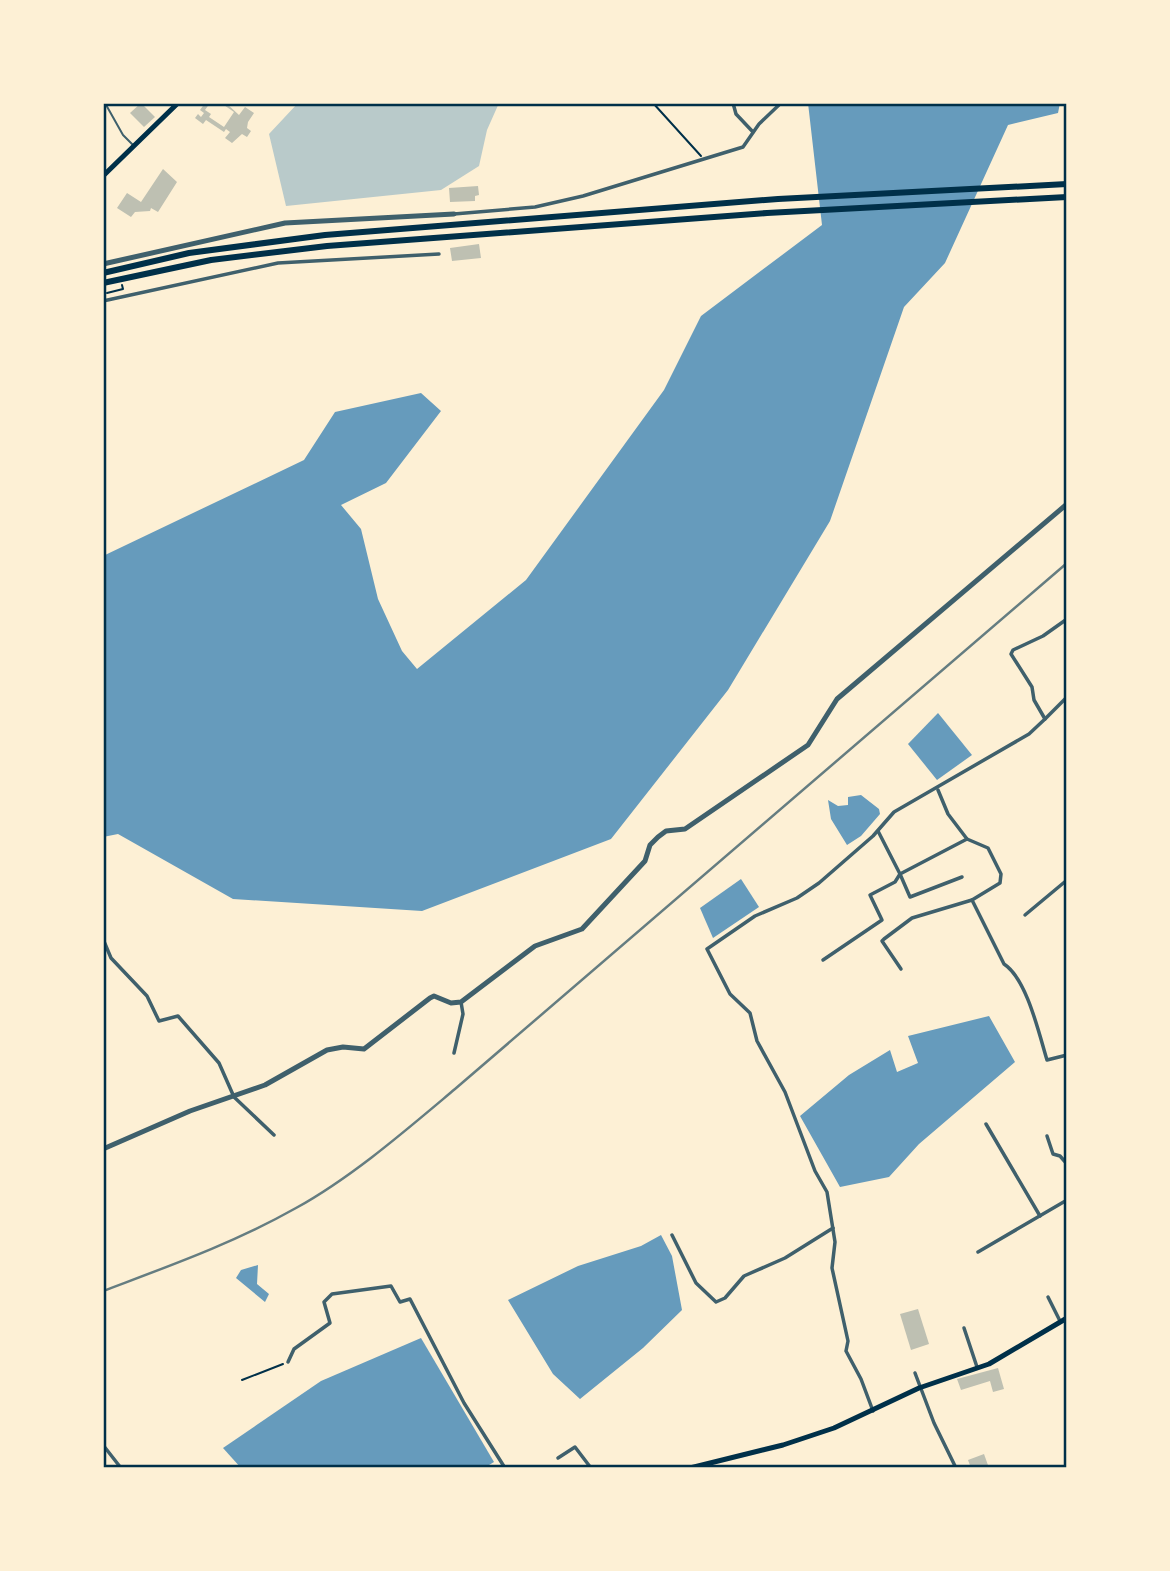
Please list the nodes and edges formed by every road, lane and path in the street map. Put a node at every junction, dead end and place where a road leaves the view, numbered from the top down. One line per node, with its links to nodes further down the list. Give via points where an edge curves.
1 (105, 103): 7 (lane)
2 (178, 103): 7 (main road)
3 (653, 103): 8 (path)
4 (733, 103): 6 (street)
5 (781, 103): 6 (street)
6 (752, 132): 8 (street, via 743,147)
7 (134, 146): 9 (main road)
8 (705, 159): 12 (street, via 567,200)
9 (103, 176)
10 (1067, 184): 15 (highway, via 778,199 264,241)
11 (1063, 198): 16 (highway, via 767,213 255,253)
12 (454, 214): 14 (street, via 285,223)
13 (439, 254): 17 (street, via 278,263)
14 (103, 264)
15 (103, 273)
16 (103, 283)
17 (103, 301)
18 (1067, 504): 33 (street, via 836,699 808,745 685,829 666,831 650,845 645,861 582,929 535,946)
19 (1067, 619): 21 (street, via 1011,654)
20 (1067, 697): 21 (street)
21 (1045, 719): 22 (street, via 1029,734)
22 (938, 790): 23 (street, via 894,812); 24 (street, via 948,814)
23 (878, 831): 25 (street); 44 (street, via 819,883 755,916 707,949 730,994 750,1013 757,1041 785,1092 827,1192)
24 (967, 839): 25 (street); 28 (street, via 988,848 1001,874 1000,883)
25 (900, 874): 26 (street, via 910,897); 31 (street, via 895,882 870,895 881,920 877,926)
26 (962, 877)
27 (1067, 880): 29 (street)
28 (972, 900): 32 (street, via 912,918 884,939); 35 (street, via 1020,986 1047,1060)
29 (1025, 915)
30 (103, 939): 36 (street, via 111,958 147,996 159,1021 178,1016 219,1063)
31 (823, 960)
32 (901, 969)
33 (461, 1002): 34 (street, via 463,1014); 36 (street, via 434,996 364,1049 327,1050 265,1086)
34 (454, 1054)
35 (1067, 1055)
36 (234, 1097): 38 (street); 40 (street)
37 (986, 1124): 43 (street)
38 (274, 1135)
39 (1047, 1136): 41 (street, via 1053,1154)
40 (103, 1149)
41 (1067, 1164)
42 (1067, 1200): 43 (street)
43 (1040, 1216): 46 (street)
44 (833, 1228): 45 (street, via 785,1258 744,1276 716,1303 696,1283); 56 (street, via 832,1268 848,1340 846,1351)
45 (671, 1235)
46 (978, 1252)
47 (1048, 1297): 49 (street)
48 (1067, 1318): 49 (main road)
49 (1060, 1321): 52 (main road, via 989,1364)
50 (964, 1328): 52 (street)
51 (288, 1362): 54 (path); 60 (street, via 294,1349 330,1323 324,1306 332,1294 391,1286 401,1302 410,1298 464,1404)
52 (976, 1367): 55 (main road)
53 (915, 1373): 55 (street)
54 (242, 1380)
55 (919, 1388): 56 (main road); 63 (street)
56 (873, 1411): 62 (main road, via 783,1445)
57 (103, 1445): 59 (street)
58 (558, 1458): 61 (street, via 575,1447)
59 (121, 1468)
60 (505, 1468)
61 (591, 1468)
62 (690, 1468)
63 (956, 1468)

